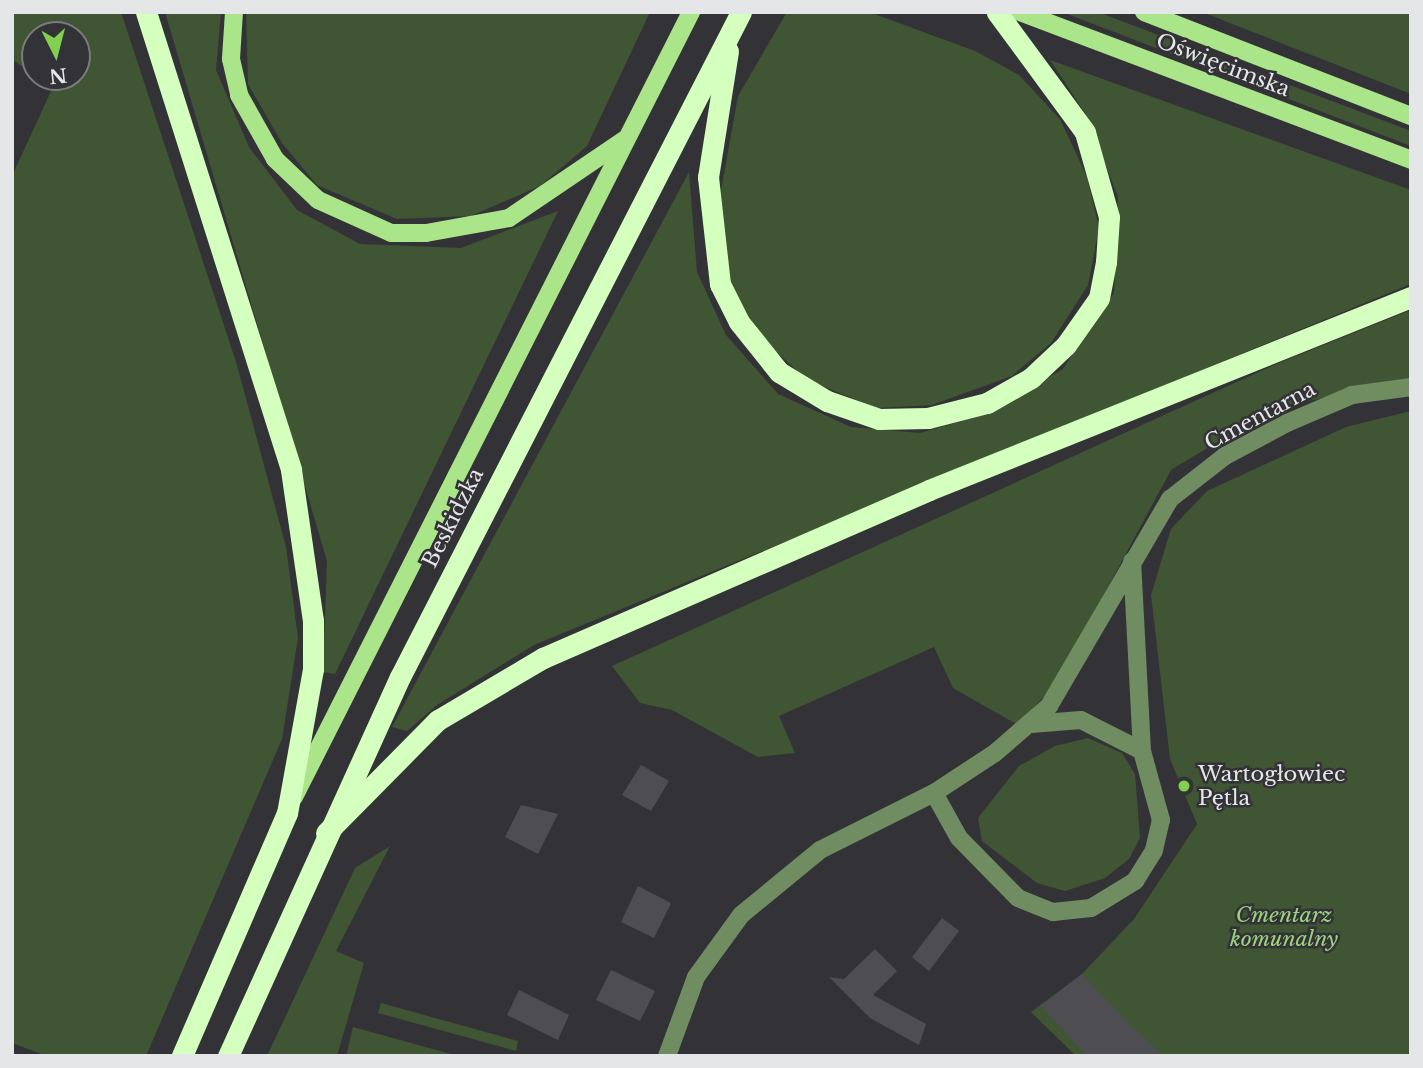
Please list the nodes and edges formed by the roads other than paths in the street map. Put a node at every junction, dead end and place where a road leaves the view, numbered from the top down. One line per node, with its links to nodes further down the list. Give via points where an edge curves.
1 (146, 12): 18 (highway, via 291,470 309,567 313,668)
2 (234, 12): 10 (main road, via 231,59 239,95 275,159 318,201 391,233 426,233 509,218)
3 (691, 12): 10 (main road, Beskidzka)
4 (741, 12): 8 (highway, Beskidzka)
5 (997, 12): 8 (highway, via 1085,132 1109,217 1106,262 1099,298 1066,345 1031,378 987,403 928,418 879,419 827,401 779,372 733,309 716,261 708,177)
6 (1020, 12): 11 (main road, Oświęcimska)
7 (1144, 12): 9 (main road, Oświęcimska)
8 (730, 32): 19 (highway, Beskidzka)
9 (1411, 116)
10 (627, 138): 18 (main road, Beskidzka)
11 (1411, 160)
12 (1411, 297): 19 (highway, via 893,505 543,658 438,720)
13 (1411, 387): 14 (street, Cmentarna, via 1352,395 1225,456 1170,499)
14 (1132, 561): 15 (street, Cmentarna, via 1064,685); 16 (street)
15 (1031, 724): 16 (street, via 1081,720); 17 (street, Cmentarna)
16 (1142, 751): 17 (street, via 1161,820 1154,850 1135,881 1091,908 1053,912 1018,898 959,838)
17 (934, 793): 22 (street, Cmentarna, via 820,850 741,915 696,977)
18 (287, 813): 20 (highway, Beskidzka)
19 (326, 833): 21 (highway, Beskidzka)
20 (182, 1056)
21 (228, 1056)
22 (667, 1056)

